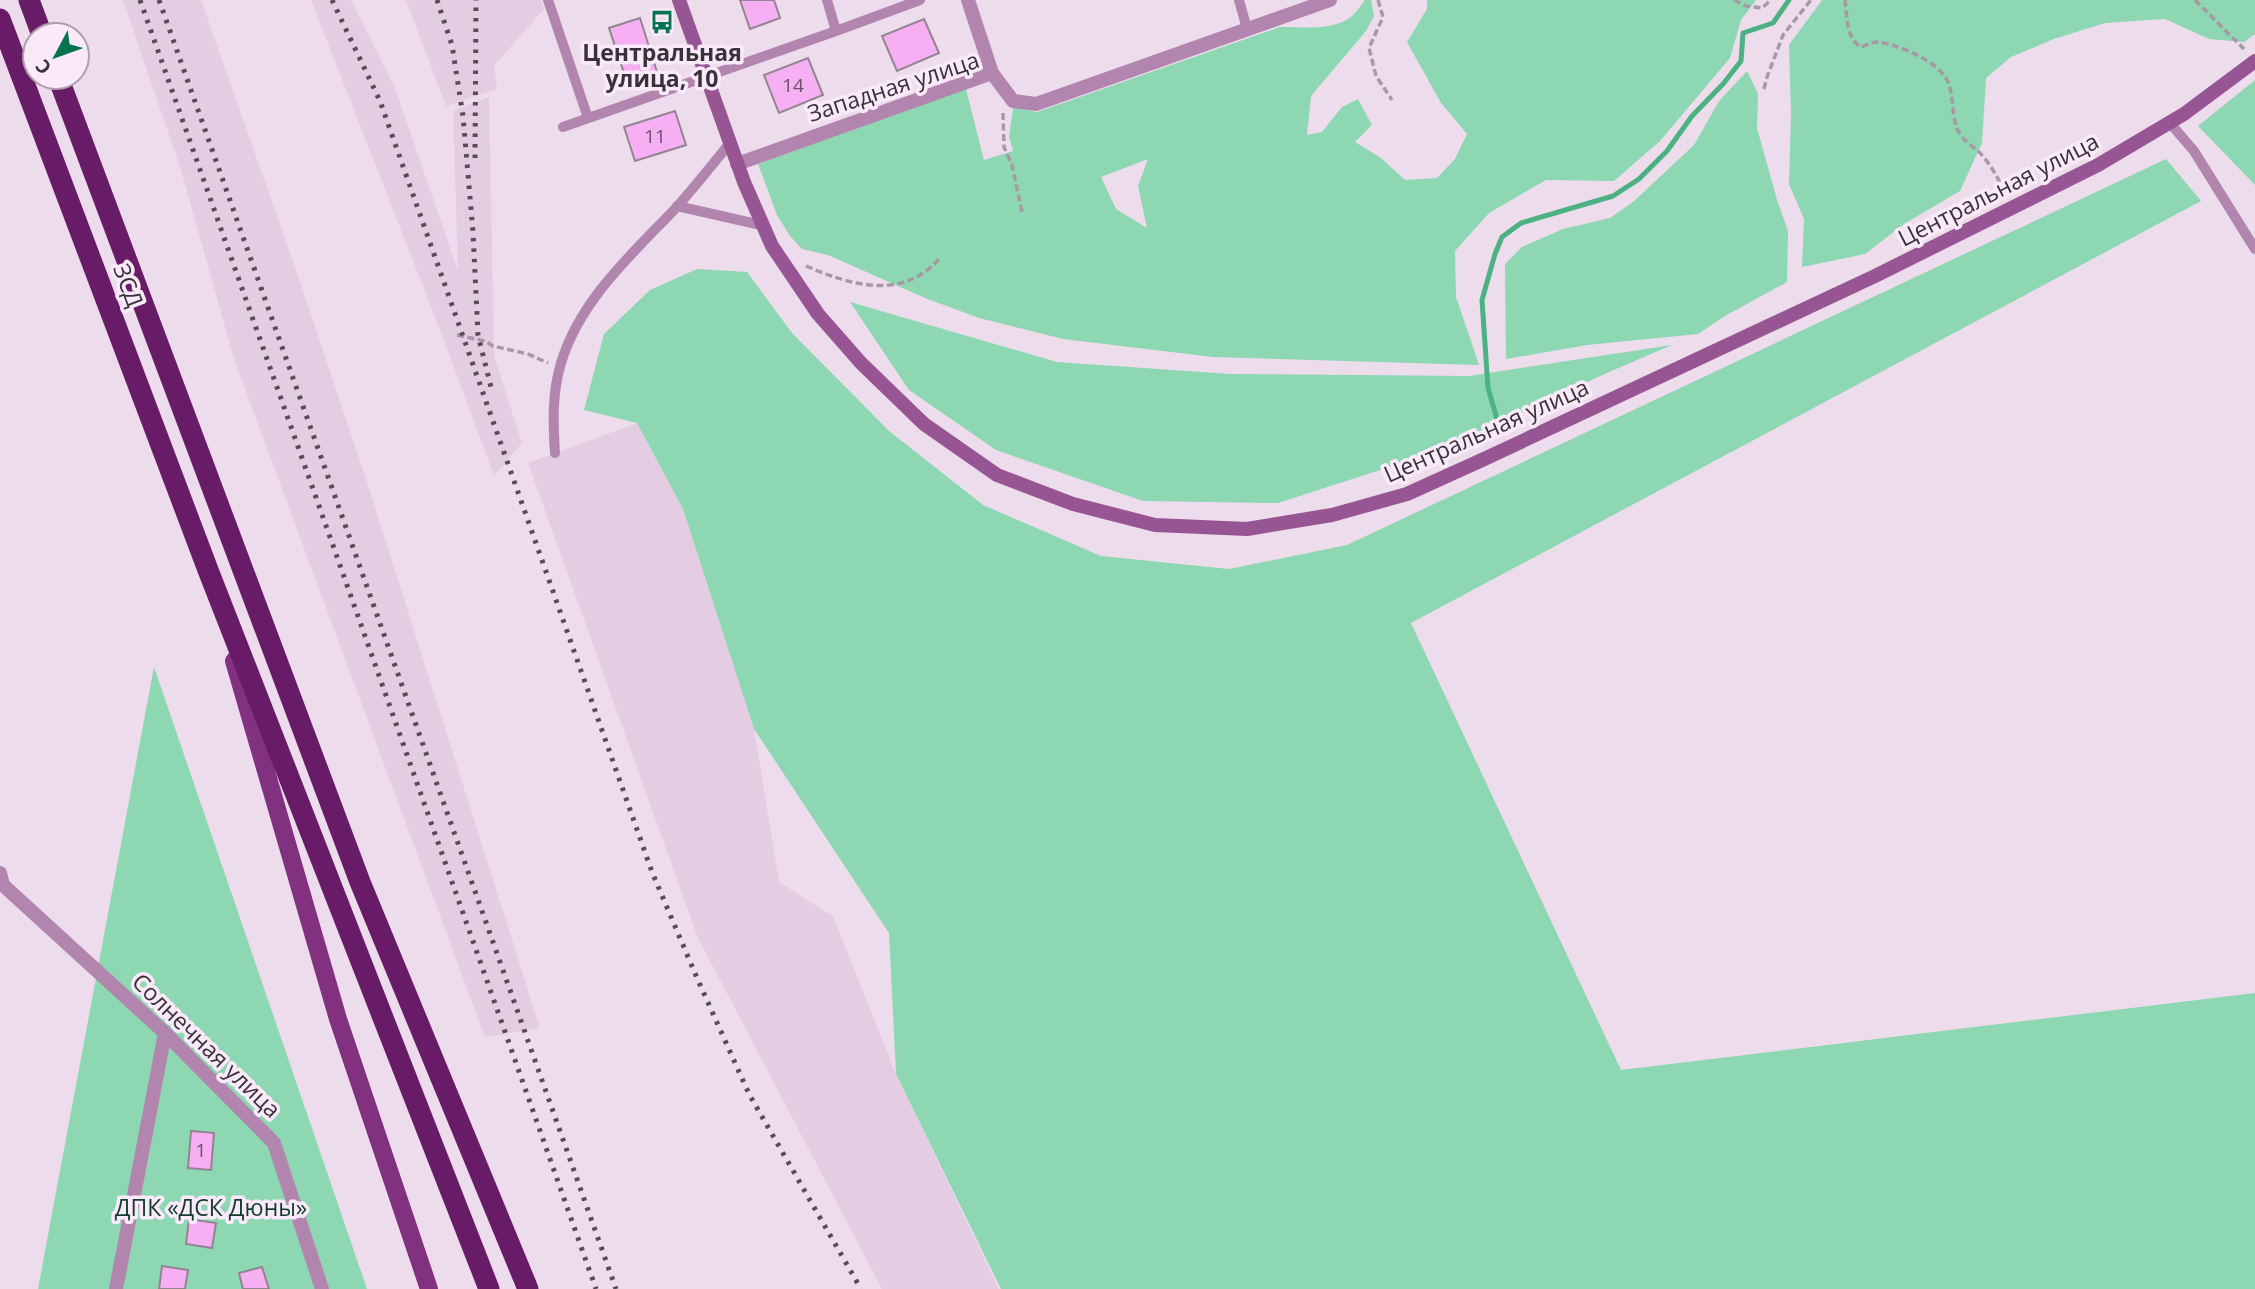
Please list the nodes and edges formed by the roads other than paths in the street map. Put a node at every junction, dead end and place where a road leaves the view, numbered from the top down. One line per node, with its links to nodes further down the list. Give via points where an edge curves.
1 (29, 0): 10 (highway)
2 (548, 0): 17 (lane)
3 (679, 0): 15 (main road, Центральная улица)
4 (827, 0): 12 (lane)
5 (920, 0): 12 (lane)
6 (968, 0): 14 (street)
7 (1239, 0): 11 (lane)
8 (1331, 0): 11 (street, Западная улица)
9 (0, 19): 26 (highway, ЗСД)
10 (37, 21)
11 (1247, 29): 14 (street, Западная улица, via 1036,104 1013,102)
12 (836, 31): 15 (lane)
13 (2255, 61): 18 (main road, Центральная улица)
14 (992, 72): 21 (street, Западная улица)
15 (706, 77): 17 (lane); 20 (main road, Центральная улица)
16 (63, 91): 33 (highway, via 360,882)
17 (588, 118): 19 (lane)
18 (2169, 122): 23 (main road, Центральная улица, via 2098,165 1875,276 1407,494 1332,515 1247,529 1155,525 1073,504 997,475 923,424 861,363 818,314); 24 (lane, via 2194,151)
19 (564, 127)
20 (730, 143): 21 (main road, Центральная улица); 22 (lane)
21 (737, 164): 23 (main road, Центральная улица)
22 (677, 206): 23 (lane); 25 (lane, via 626,259 569,341 553,408)
23 (761, 226)
24 (2255, 249)
25 (555, 453)
26 (208, 570): 31 (main road, via 338,1019); 32 (highway, ЗСД)
27 (1, 884): 28 (street, Солнечная улица)
28 (165, 1033): 29 (street); 30 (street, Солнечная улица, via 274,1143)
29 (116, 1289)
30 (322, 1289)
31 (429, 1289)
32 (489, 1289)
33 (528, 1289)

